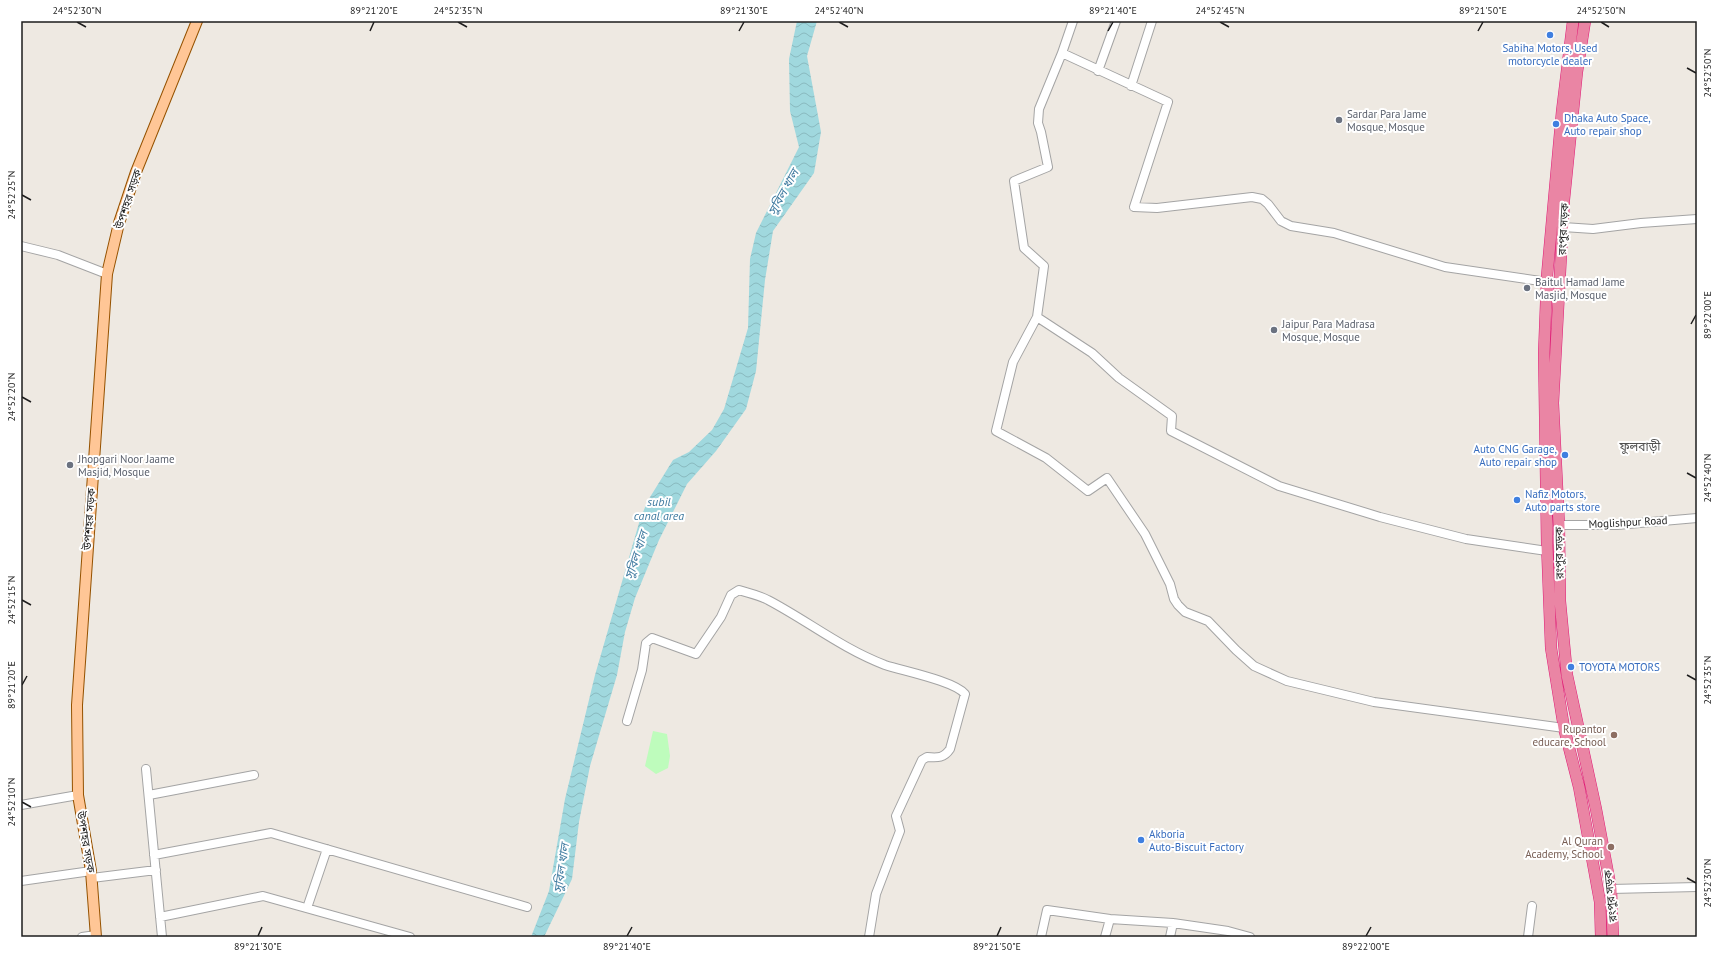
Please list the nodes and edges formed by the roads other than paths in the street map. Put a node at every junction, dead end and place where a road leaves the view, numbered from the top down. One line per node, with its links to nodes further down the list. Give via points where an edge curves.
1 (197, 21): 13 (main road, উপশহর সড়ক, via 136,172 119,223)
2 (1073, 21): 7 (street)
3 (1116, 21): 8 (street)
4 (1152, 21): 9 (street)
5 (1573, 21): 14 (highway, রংপুর সড়ক, via 1562,111)
6 (1585, 21): 11 (highway, রংপুর সড়ক, via 1577,72)
7 (1062, 53): 8 (street); 15 (street, via 1039,109 1038,123 1048,167 1014,181 1024,248 1044,266)
8 (1098, 71): 9 (street)
9 (1131, 86): 14 (street, via 1168,102 1134,207 1157,208 1252,197 1262,199 1281,222 1290,226 1334,233 1445,267)
10 (1697, 219): 11 (street, via 1593,230)
11 (1563, 227): 17 (highway, রংপুর সড়ক, via 1553,403)
12 (21, 246): 13 (street, via 58,255)
13 (107, 274): 23 (main road, উপশহর সড়ক, via 77,705)
14 (1547, 282): 18 (highway, রংপুর সড়ক, via 1544,353)
15 (1037, 317): 18 (street, via 1092,353 1119,378 1172,416 1171,431 1279,486 1380,517 1466,539); 20 (street, via 1013,362 996,431 1046,458 1088,491 1107,478 1145,534 1178,605 1185,612 1208,621 1254,666 1287,681 1374,702)
16 (1697, 518): 17 (street, Moglishpur Road, via 1617,525)
17 (1559, 525): 32 (highway, রংপুর সড়ক, via 1560,601 1567,674)
18 (1547, 551): 20 (highway, রংপুর সড়ক, via 1551,648)
19 (627, 721): 43 (street, via 642,670 646,642 652,638 696,654 721,617 731,595 739,590 767,599 844,646 885,665 934,679 961,690 965,694 950,749 942,757 927,757 922,760 896,816 900,831 876,894)
20 (1564, 728): 49 (highway, রংপুর সড়ক, via 1579,787 1600,902)
21 (146, 769): 24 (street)
22 (254, 775): 24 (street)
23 (78, 795): 25 (street); 29 (main road, উপশহর সড়ক)
24 (149, 795): 27 (street)
25 (21, 804)
26 (327, 849): 27 (street, via 271,833); 34 (street); 35 (street)
27 (154, 855): 28 (street)
28 (156, 870): 29 (street); 36 (street)
29 (91, 875): 30 (street); 39 (main road, উপশহর সড়ক)
30 (21, 881)
31 (1697, 887): 32 (street)
32 (1611, 889): 50 (highway, রংপুর সড়ক)
33 (1532, 906): 48 (street)
34 (527, 907)
35 (308, 908): 36 (street, via 263,896); 42 (street)
36 (160, 917): 41 (street)
37 (1110, 918): 38 (street); 44 (street, via 1047,910); 45 (street)
38 (1173, 922): 46 (street); 47 (street)
39 (96, 936): 40 (street)
40 (82, 937)
41 (162, 937)
42 (410, 937)
43 (869, 937)
44 (1041, 937)
45 (1105, 937)
46 (1170, 937)
47 (1248, 937)
48 (1528, 937)
49 (1601, 937)
50 (1613, 937)

